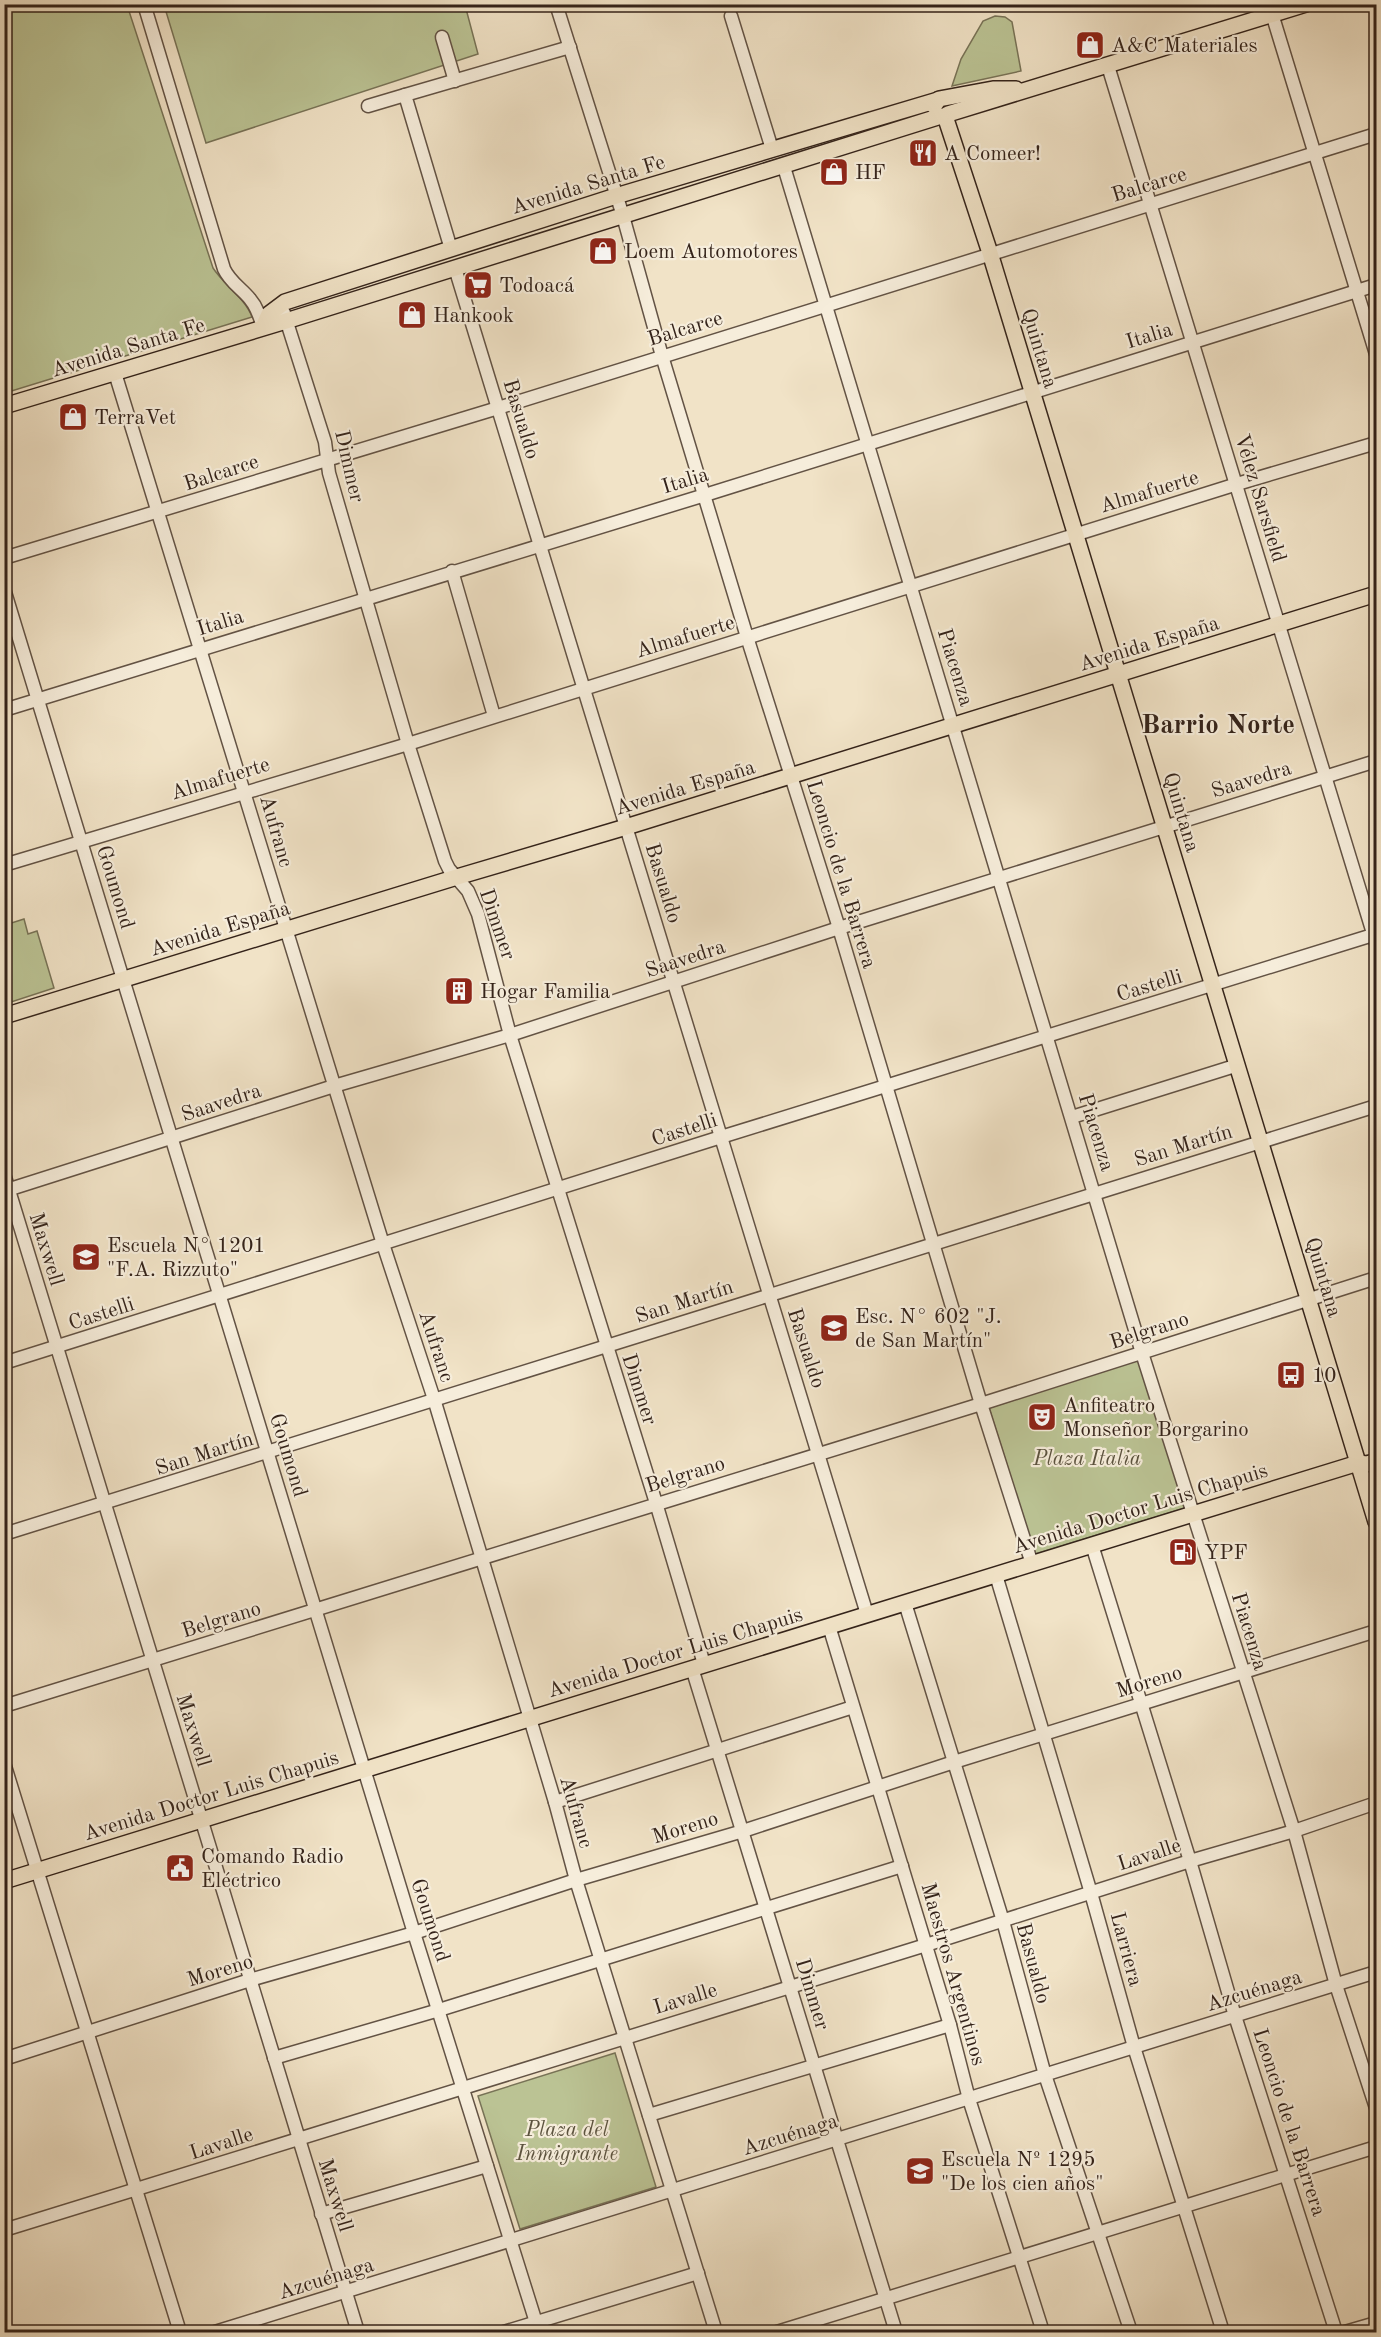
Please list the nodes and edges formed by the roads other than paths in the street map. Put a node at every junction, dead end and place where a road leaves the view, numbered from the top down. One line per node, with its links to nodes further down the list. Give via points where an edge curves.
1 (144, 4): 30 (street, via 224,269 256,308)
2 (556, 4): 7 (street, Leoncio de la Barrera)
3 (1306, 4): 4 (main road, Avenida Santa Fe)
4 (1271, 10): 8 (main road, Avenida Santa Fe); 17 (street)
5 (731, 16): 16 (street)
6 (442, 37): 9 (street)
7 (570, 47): 9 (street); 19 (street, Leoncio de la Barrera)
8 (1108, 66): 10 (main road, Avenida Santa Fe); 20 (street, Vélez Sarsfield)
9 (455, 81): 11 (street)
10 (1031, 89): 12 (main road, Avenida Santa Fe, via 993,89); 14 (main road, Avenida Santa Fe)
11 (405, 95): 13 (street); 22 (street)
12 (940, 99): 14 (main road, Quintana, via 933,109 936,114); 16 (main road, Avenida Santa Fe)
13 (368, 106)
14 (945, 115): 18 (main road, Avenida Santa Fe); 23 (main road, Quintana)
15 (1377, 134): 17 (street, Balcarce)
16 (772, 149): 19 (main road, Avenida Santa Fe)
17 (1315, 153): 20 (street, Balcarce); 26 (street)
18 (784, 167): 21 (main road, Avenida Santa Fe); 28 (street, Piacenza)
19 (616, 196): 21 (street, Leoncio de la Barrera); 22 (main road, Avenida Santa Fe)
20 (1151, 204): 23 (street, Balcarce); 31 (street, Vélez Sarsfield)
21 (623, 216): 24 (main road, Avenida Santa Fe); 33 (street, Leoncio de la Barrera)
22 (451, 249): 27 (main road, Avenida Santa Fe)
23 (990, 253): 28 (street, Balcarce); 35 (main road, Quintana)
24 (455, 268): 29 (main road, Avenida Santa Fe); 37 (street, Basualdo)
25 (1377, 285): 26 (street, Italia)
26 (1357, 291): 31 (street, Italia); 32 (street)
27 (278, 306): 29 (street, Dimmer); 30 (main road)
28 (827, 306): 33 (street, Balcarce); 38 (street, Piacenza)
29 (286, 321): 30 (main road, Avenida Santa Fe); 40 (street, Dimmer)
30 (263, 327): 34 (main road, Avenida Santa Fe)
31 (1194, 342): 35 (street, Italia); 41 (street, Vélez Sarsfield)
32 (1377, 354)
33 (662, 356): 37 (street, Balcarce); 42 (street, Leoncio de la Barrera)
34 (115, 373): 36 (main road, Avenida Santa Fe); 43 (street, Aufranc)
35 (1031, 392): 38 (street, Italia); 44 (main road, Quintana)
36 (4, 406)
37 (498, 408): 40 (street, Balcarce); 45 (street, Basualdo)
38 (868, 442): 42 (street, Italia); 48 (street, Piacenza)
39 (1377, 443): 41 (street, Almafuerte)
40 (327, 459): 43 (street, Balcarce); 51 (street, Dimmer)
41 (1237, 484): 44 (street, Almafuerte); 52 (street, Vélez Sarsfield)
42 (705, 495): 45 (street, Italia); 53 (street, Leoncio de la Barrera)
43 (159, 512): 46 (street, Balcarce); 54 (street, Aufranc)
44 (1076, 535): 48 (street, Almafuerte); 55 (main road, Quintana)
45 (540, 545): 47 (street, Italia); 56 (street, Basualdo)
46 (4, 558)
47 (452, 571): 51 (street, Italia); 59 (street)
48 (911, 586): 53 (street, Almafuerte); 60 (street, Piacenza)
49 (4, 589): 57 (street, Goumond)
50 (1377, 594): 52 (main road, Avenida España)
51 (366, 599): 54 (street, Italia); 61 (street, Dimmer)
52 (1279, 624): 55 (main road, Avenida España); 64 (street, Vélez Sarsfield)
53 (747, 637): 56 (street, Almafuerte); 63 (street, Leoncio de la Barrera)
54 (201, 648): 57 (street, Italia); 65 (street, Aufranc)
55 (1118, 674): 60 (main road, Avenida España); 66 (main road, Quintana)
56 (584, 688): 59 (street, Almafuerte); 67 (street, Basualdo)
57 (38, 699): 58 (street, Italia); 68 (street, Goumond)
58 (4, 710)
59 (494, 716): 61 (street, Almafuerte)
60 (953, 726): 63 (main road, Avenida España); 71 (street, Piacenza)
61 (408, 744): 65 (street, Almafuerte); 70 (street, Dimmer, via 445,861)
62 (1377, 761): 64 (street, Saavedra)
63 (791, 776): 67 (main road, Avenida España); 72 (street, Leoncio de la Barrera)
64 (1326, 776): 66 (street, Saavedra); 74 (street, Vélez Sarsfield)
65 (245, 791): 68 (street, Almafuerte); 73 (street, Aufranc)
66 (1165, 825): 71 (street, Saavedra); 77 (main road, Quintana)
67 (626, 827): 70 (main road, Avenida España); 76 (street, Basualdo)
68 (82, 841): 69 (street, Almafuerte); 75 (street, Goumond)
69 (4, 865)
70 (457, 877): 73 (main road, Avenida España); 79 (street, Dimmer, via 478,914)
71 (998, 878): 72 (street, Saavedra); 80 (street, Piacenza)
72 (839, 928): 76 (street, Saavedra); 83 (street, Leoncio de la Barrera)
73 (285, 929): 75 (main road, Avenida España); 82 (street, Aufranc)
74 (1376, 937): 77 (street, Castelli)
75 (125, 980): 78 (main road, Avenida España); 87 (street, Goumond)
76 (674, 982): 79 (street, Saavedra); 86 (street, Basualdo)
77 (1213, 985): 80 (street, Castelli); 81 (main road, Quintana)
78 (4, 1016)
79 (510, 1035): 82 (street, Saavedra); 90 (street, Dimmer)
80 (1047, 1036): 83 (street, Castelli); 85 (street, Piacenza)
81 (1238, 1065): 85 (street); 88 (main road, Quintana)
82 (334, 1086): 87 (street, Saavedra); 94 (street, Aufranc)
83 (887, 1086): 86 (street, Castelli); 93 (street, Leoncio de la Barrera)
84 (1377, 1106): 88 (street, San Martín)
85 (1072, 1117): 92 (street, Piacenza)
86 (721, 1137): 90 (street, Castelli); 96 (street, Basualdo)
87 (172, 1139): 91 (street, Saavedra); 97 (street, Goumond)
88 (1261, 1141): 92 (street, San Martín); 98 (main road, Quintana)
89 (4, 1174): 91 (street, Maxwell)
90 (559, 1189): 94 (street, Castelli); 100 (street, Dimmer)
91 (7, 1190): 99 (street, Maxwell)
92 (1095, 1192): 93 (street, San Martín); 101 (street, Piacenza)
93 (935, 1243): 96 (street, San Martín); 104 (street, Leoncio de la Barrera)
94 (383, 1244): 97 (street, Castelli); 103 (street, Aufranc)
95 (1377, 1278): 98 (street, Belgrano)
96 (770, 1294): 100 (street, San Martín); 107 (street, Basualdo)
97 (220, 1296): 99 (street, Castelli); 106 (street, Goumond)
98 (1309, 1299): 101 (street, Belgrano); 109 (main road, Quintana)
99 (56, 1347): 102 (street, Castelli); 111 (street, Maxwell)
100 (606, 1347): 103 (street, San Martín); 110 (street, Dimmer)
101 (1142, 1353): 104 (street, Belgrano); 112 (street, Piacenza)
102 (4, 1363)
103 (434, 1399): 106 (street, San Martín); 116 (street, Aufranc)
104 (981, 1404): 107 (street, Belgrano); 117 (street, Leoncio de la Barrera)
105 (1377, 1451): 109 (main road, via 1364,1455)
106 (268, 1453): 111 (street, San Martín); 120 (street, Goumond)
107 (820, 1454): 110 (street, Belgrano); 121 (street, Basualdo)
108 (1377, 1461): 109 (main road)
109 (1358, 1462): 112 (main road, Avenida Doctor Luis Chapuis); 113 (main road, Quintana)
110 (656, 1503): 116 (street, Belgrano); 125 (street, Dimmer)
111 (104, 1505): 114 (street, San Martín); 124 (street, Maxwell)
112 (1194, 1514): 115 (main road, Avenida Doctor Luis Chapuis); 126 (street, Piacenza)
113 (1377, 1522)
114 (4, 1534)
115 (1092, 1545): 117 (main road, Avenida Doctor Luis Chapuis); 127 (street, Leoncio de la Barrera)
116 (480, 1558): 120 (street, Belgrano); 130 (street, Aufranc)
117 (1032, 1563): 118 (main road, Avenida Doctor Luis Chapuis)
118 (996, 1575): 119 (main road, Avenida Doctor Luis Chapuis); 131 (street, Larriera)
119 (905, 1603): 121 (main road, Avenida Doctor Luis Chapuis); 133 (street, Basualdo)
120 (315, 1611): 124 (street, Belgrano); 135 (street, Goumond)
121 (867, 1614): 122 (main road, Avenida Doctor Luis Chapuis)
122 (829, 1626): 125 (main road, Avenida Doctor Luis Chapuis); 129 (street, Maestros Argentinos)
123 (1377, 1631): 126 (street, Moreno)
124 (152, 1660): 128 (street, Belgrano); 139 (street, Maxwell)
125 (698, 1666): 130 (main road, Avenida Doctor Luis Chapuis); 132 (street, Dimmer)
126 (1243, 1672): 127 (street, Moreno); 141 (street, Piacenza)
127 (1142, 1704): 131 (street, Moreno); 142 (street, Leoncio de la Barrera)
128 (4, 1706)
129 (854, 1707): 132 (street); 136 (street, Maestros Argentinos)
130 (529, 1719): 135 (main road, Avenida Doctor Luis Chapuis); 137 (street, Aufranc)
131 (1045, 1734): 133 (street, Moreno); 147 (street, Larriera)
132 (718, 1751): 137 (street); 140 (street, Dimmer)
133 (954, 1762): 136 (street, Moreno); 149 (street, Basualdo)
134 (4, 1763): 144 (street)
135 (364, 1770): 139 (main road, Avenida Doctor Luis Chapuis); 150 (street, Goumond)
136 (877, 1788): 140 (street, Moreno); 143 (street, Maestros Argentinos)
137 (555, 1802): 145 (street, Aufranc)
138 (1377, 1803): 141 (street, Lavalle)
139 (201, 1820): 144 (main road, Avenida Doctor Luis Chapuis); 154 (street, Maxwell)
140 (743, 1831): 145 (street, Moreno); 148 (street, Dimmer)
141 (1294, 1831): 142 (street, Lavalle); 155 (street, Piacenza)
142 (1190, 1861): 147 (street, Lavalle); 158 (street, Leoncio de la Barrera)
143 (902, 1866): 148 (street); 151 (street, Maestros Argentinos)
144 (38, 1870): 146 (main road, Avenida Doctor Luis Chapuis); 160 (street)
145 (576, 1880): 150 (street, Moreno); 152 (street, Aufranc)
146 (4, 1881)
147 (1091, 1893): 149 (street, Lavalle); 162 (street, Larriera)
148 (767, 1909): 152 (street); 156 (street, Dimmer)
149 (1002, 1921): 151 (street, Lavalle); 166 (street, Basualdo)
150 (414, 1933): 154 (street, Moreno); 157 (street, Goumond)
151 (926, 1945): 156 (street, Lavalle); 159 (street, Maestros Argentinos)
152 (601, 1959): 157 (street); 161 (street, Aufranc)
153 (1377, 1972): 155 (street, Azcuénaga)
154 (250, 1980): 160 (street, Moreno); 163 (street, Maxwell)
155 (1336, 1985): 158 (street, Azcuénaga); 169 (street, Piacenza)
156 (790, 1986): 161 (street, Lavalle); 165 (street, Dimmer)
157 (439, 2010): 163 (street); 167 (street, Goumond)
158 (1235, 2016): 162 (street, Azcuénaga); 175 (street, Leoncio de la Barrera)
159 (950, 2025): 165 (street); 168 (street, Maestros Argentinos)
160 (88, 2032): 164 (street, Moreno); 176 (street)
161 (626, 2037): 167 (street, Lavalle); 170 (street, Aufranc)
162 (1134, 2048): 166 (street, Azcuénaga); 178 (street, Larriera)
163 (274, 2058): 171 (street, Maxwell)
164 (4, 2059)
165 (815, 2067): 170 (street); 172 (street, Dimmer)
166 (1045, 2075): 168 (street, Azcuénaga); 181 (street, Basualdo)
167 (463, 2088): 171 (street, Lavalle); 174 (street, Goumond)
168 (969, 2098): 172 (street, Azcuénaga); 183 (street, Maestros Argentinos)
169 (1377, 2108)
170 (649, 2115): 177 (street, Aufranc)
171 (298, 2138): 176 (street, Lavalle); 179 (street, Maxwell)
172 (837, 2139): 177 (street, Azcuénaga); 186 (street, Dimmer)
173 (1377, 2148): 175 (street)
174 (487, 2166): 179 (street); 182 (street, Goumond)
175 (1287, 2175): 178 (street); 199 (street, Leoncio de la Barrera)
176 (136, 2190): 180 (street, Lavalle); 189 (street)
177 (673, 2190): 182 (street, Azcuénaga); 184 (street, Aufranc)
178 (1184, 2207): 181 (street); 198 (street, Larriera)
179 (321, 2214): 185 (street, Maxwell)
180 (4, 2230)
181 (1099, 2232): 183 (street); 197 (street, Basualdo)
182 (510, 2241): 185 (street, Azcuénaga); 188 (street, Goumond)
183 (1021, 2258): 186 (street); 196 (street, Maestros Argentinos)
184 (698, 2273): 188 (street); 193 (street, Aufranc)
185 (345, 2292): 190 (street, Azcuénaga); 191 (street, Maxwell)
186 (886, 2300): 194 (street); 195 (street, Dimmer)
187 (1377, 2323): 200 (street)
188 (537, 2328): 192 (street)
189 (180, 2332)
190 (214, 2332)
191 (358, 2332)
192 (504, 2332)
193 (716, 2332)
194 (777, 2332)
195 (896, 2332)
196 (1043, 2332)
197 (1131, 2332)
198 (1223, 2332)
199 (1336, 2332)
200 (1345, 2332)

